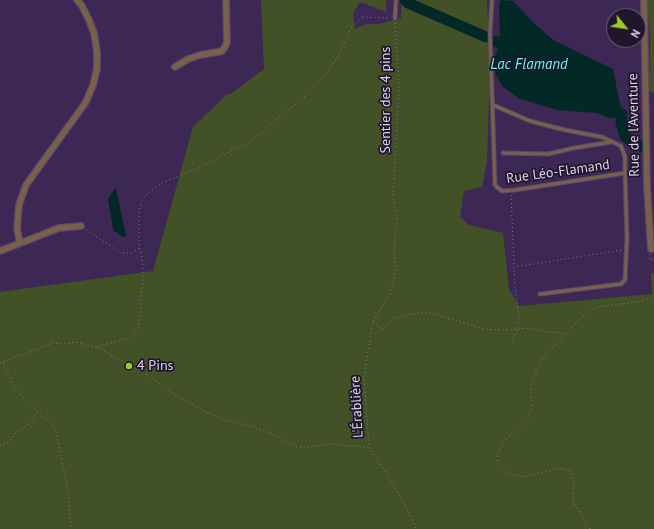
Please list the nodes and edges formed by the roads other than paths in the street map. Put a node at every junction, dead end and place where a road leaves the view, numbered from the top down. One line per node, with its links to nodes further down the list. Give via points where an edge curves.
1 (77, 0): 13 (street, via 86,13 94,34 97,52 93,85 86,102 26,185 19,205 17,228)
2 (226, 0): 7 (street, via 225,47 218,52 188,59)
3 (396, 0): 6 (lane)
4 (492, 0): 8 (lane, via 490,33)
5 (644, 0): 14 (street, Rue de l'Aventure)
6 (395, 18)
7 (175, 67)
8 (493, 105): 9 (lane, via 530,121 602,137); 11 (lane, Rue Léo-Flamand, via 495,185 502,191)
9 (611, 142): 10 (lane, via 548,154); 11 (lane, via 621,146 625,157)
10 (503, 153)
11 (625, 173): 16 (lane, Rue Léo-Flamand, via 625,280 621,284)
12 (81, 226): 13 (street, via 59,228)
13 (20, 243): 15 (street)
14 (651, 249)
15 (0, 251)
16 (540, 294)

